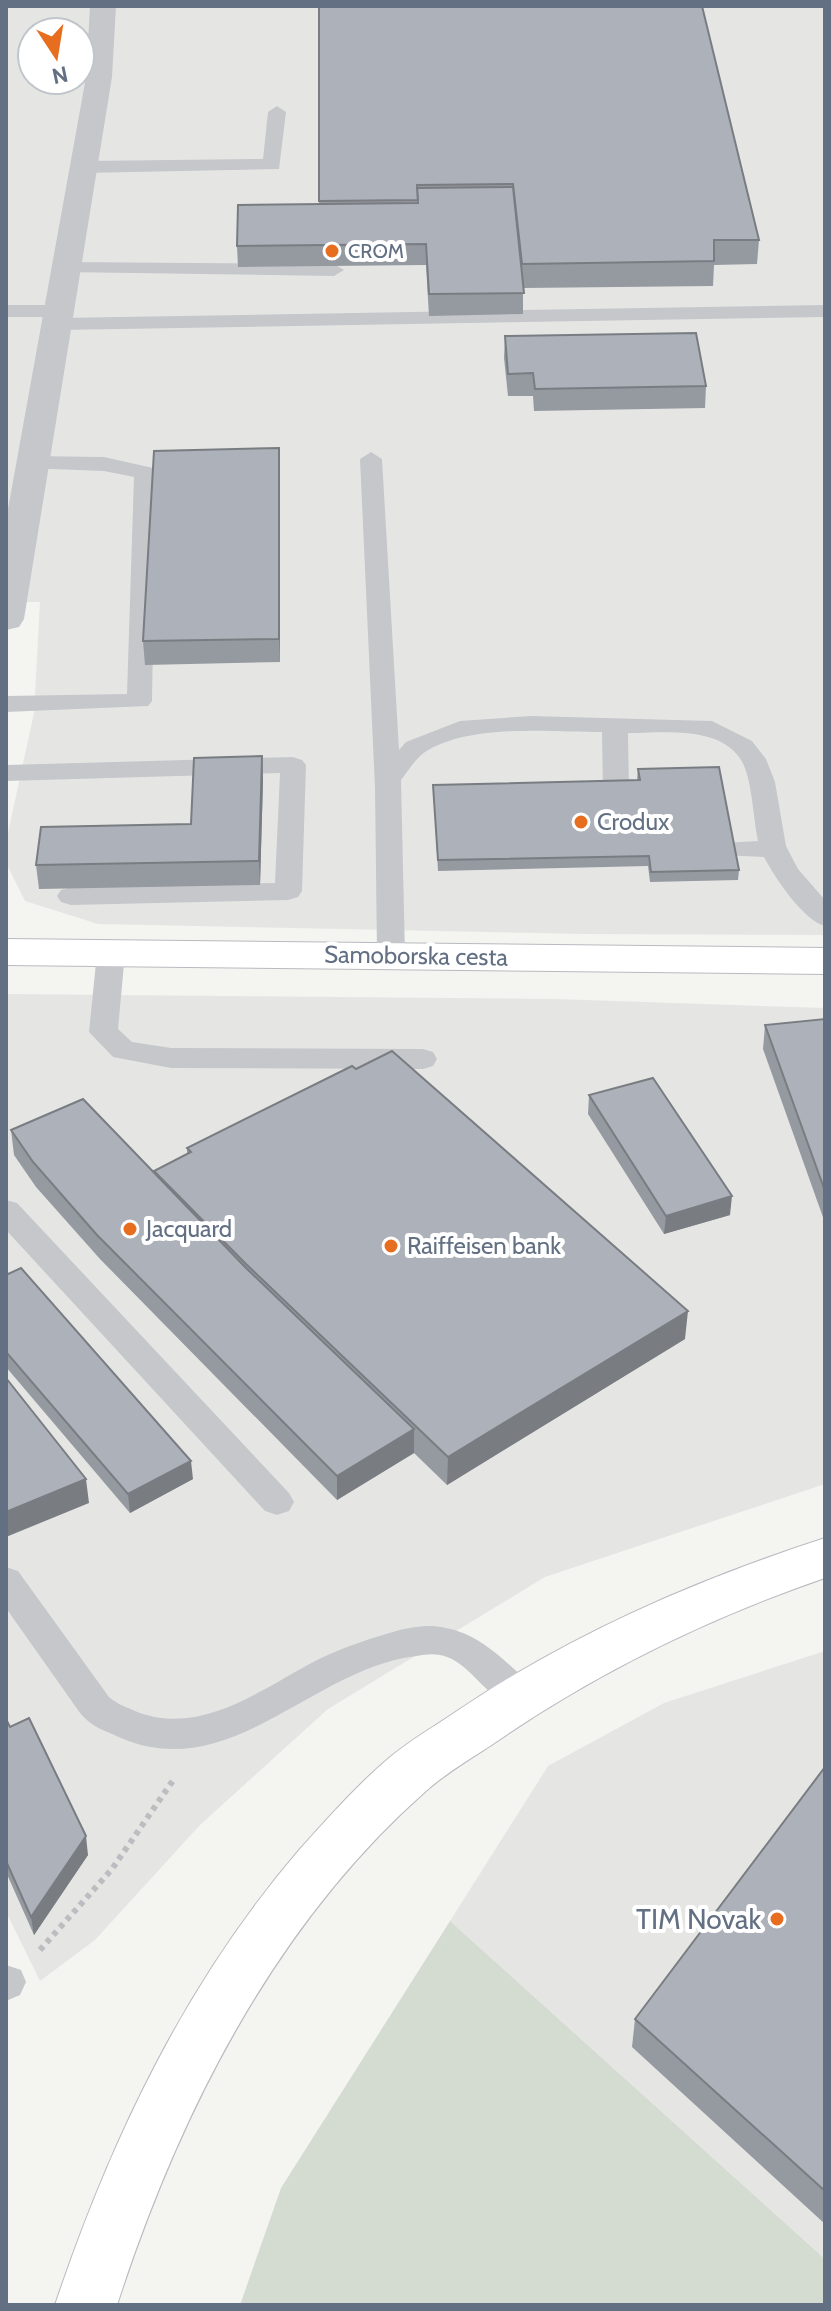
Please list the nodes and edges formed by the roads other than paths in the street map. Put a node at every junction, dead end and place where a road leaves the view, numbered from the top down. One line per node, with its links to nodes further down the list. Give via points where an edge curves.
1 (103, 6): 3 (street, via 99,77)
2 (277, 112): 3 (lane, via 272,165)
3 (84, 167): 4 (street)
4 (68, 268): 5 (lane); 8 (street)
5 (334, 270)
6 (6, 311): 8 (lane)
7 (825, 311): 8 (lane)
8 (60, 318): 10 (street)
9 (371, 459): 15 (lane)
10 (32, 463): 11 (street); 12 (lane, via 104,464 145,473 139,701)
11 (7, 603)
12 (6, 704)
13 (615, 725): 15 (lane, via 460,729 415,747 388,779); 16 (lane); 18 (lane, via 703,726 749,751 760,775)
14 (6, 773): 19 (lane, via 293,765 288,891)
15 (388, 790): 23 (lane)
16 (616, 791)
17 (732, 849): 18 (lane)
18 (774, 849): 20 (lane)
19 (71, 896)
20 (825, 917)
21 (6, 952): 22 (main road, Samoborska cesta)
22 (111, 953): 23 (main road, Samoborska cesta); 25 (lane, via 103,1032 123,1050 171,1058)
23 (391, 955): 24 (main road, Samoborska cesta)
24 (825, 961)
25 (423, 1059)
26 (6, 1211): 27 (lane)
27 (277, 1502)
28 (825, 1558): 30 (main road, via 643,1628)
29 (6, 1581): 30 (lane, via 101,1713 140,1730 172,1736 204,1731 244,1717 353,1660 431,1638 460,1646)
30 (519, 1695): 31 (main road, via 401,1780 294,1894 253,1948 156,2116)
31 (86, 2305)

